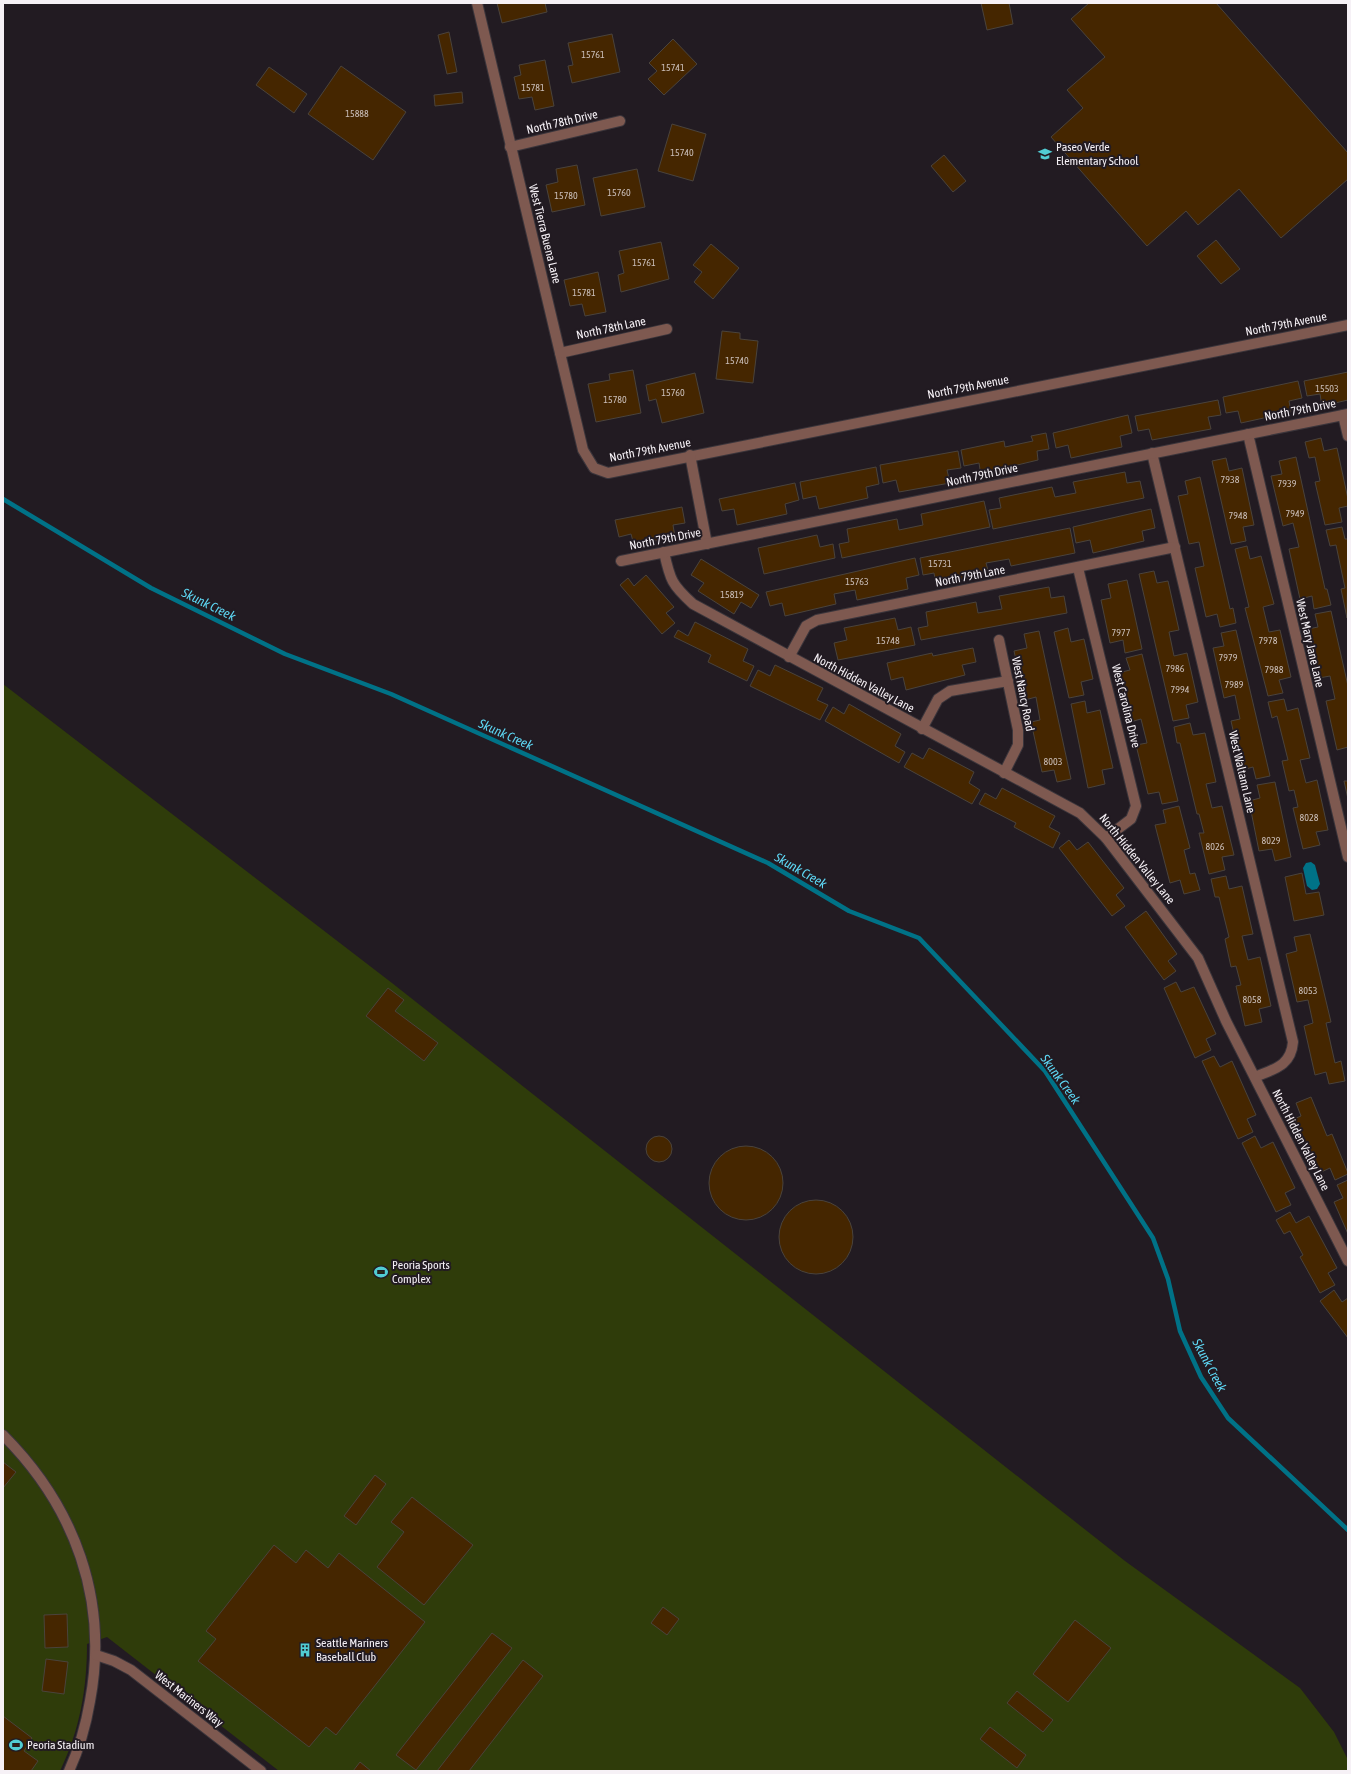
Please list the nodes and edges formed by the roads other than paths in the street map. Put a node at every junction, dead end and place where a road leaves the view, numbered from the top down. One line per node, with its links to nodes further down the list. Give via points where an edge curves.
1 (477, 3): 3 (street, West Tierra Buena Lane)
2 (620, 121): 3 (street, North 78th Drive)
3 (510, 147): 6 (street, West Tierra Buena Lane)
4 (1348, 325): 11 (street, North 79th Avenue)
5 (667, 329): 6 (street, North 78th Lane)
6 (560, 353): 12 (street, West Tierra Buena Lane, via 583,450)
7 (1346, 414): 8 (street, North 79th Drive); 9 (street)
8 (1248, 434): 10 (street, North 79th Drive); 24 (street, West Mary Jane Lane)
9 (1348, 436)
10 (1152, 453): 13 (street, North 79th Drive); 14 (street, West Waltann Lane)
11 (690, 455): 12 (street, North 79th Avenue, via 608,472); 13 (street)
12 (594, 468)
13 (707, 544): 15 (street, North 79th Drive)
14 (1175, 547): 17 (street, North 79th Lane); 25 (street, West Waltann Lane, via 1293,1042 1292,1054 1284,1064)
15 (664, 552): 16 (street, North 79th Drive); 19 (street, North Hidden Valley Lane, via 675,588 693,604)
16 (622, 561)
17 (1078, 568): 19 (street, North 79th Lane, via 817,620 806,626); 23 (street, West Carolina Drive, via 1136,806 1131,819)
18 (999, 640): 20 (street, West Nancy Road)
19 (789, 657): 21 (street, North Hidden Valley Lane)
20 (1008, 681): 21 (street, via 950,691 938,699); 22 (street, West Nancy Road, via 1018,730 1018,744)
21 (922, 729): 22 (street, North Hidden Valley Lane)
22 (1004, 773): 23 (street, North Hidden Valley Lane, via 1080,813)
23 (1106, 838): 25 (street, North Hidden Valley Lane, via 1198,958)
24 (1348, 857)
25 (1255, 1077): 26 (street, North Hidden Valley Lane)
26 (1348, 1261)
27 (3, 1435): 28 (street, via 44,1483 72,1533 91,1601)
28 (96, 1655): 29 (street, via 87,1718); 30 (street, West Mariners Way, via 130,1670)
29 (69, 1771)
30 (261, 1771)

